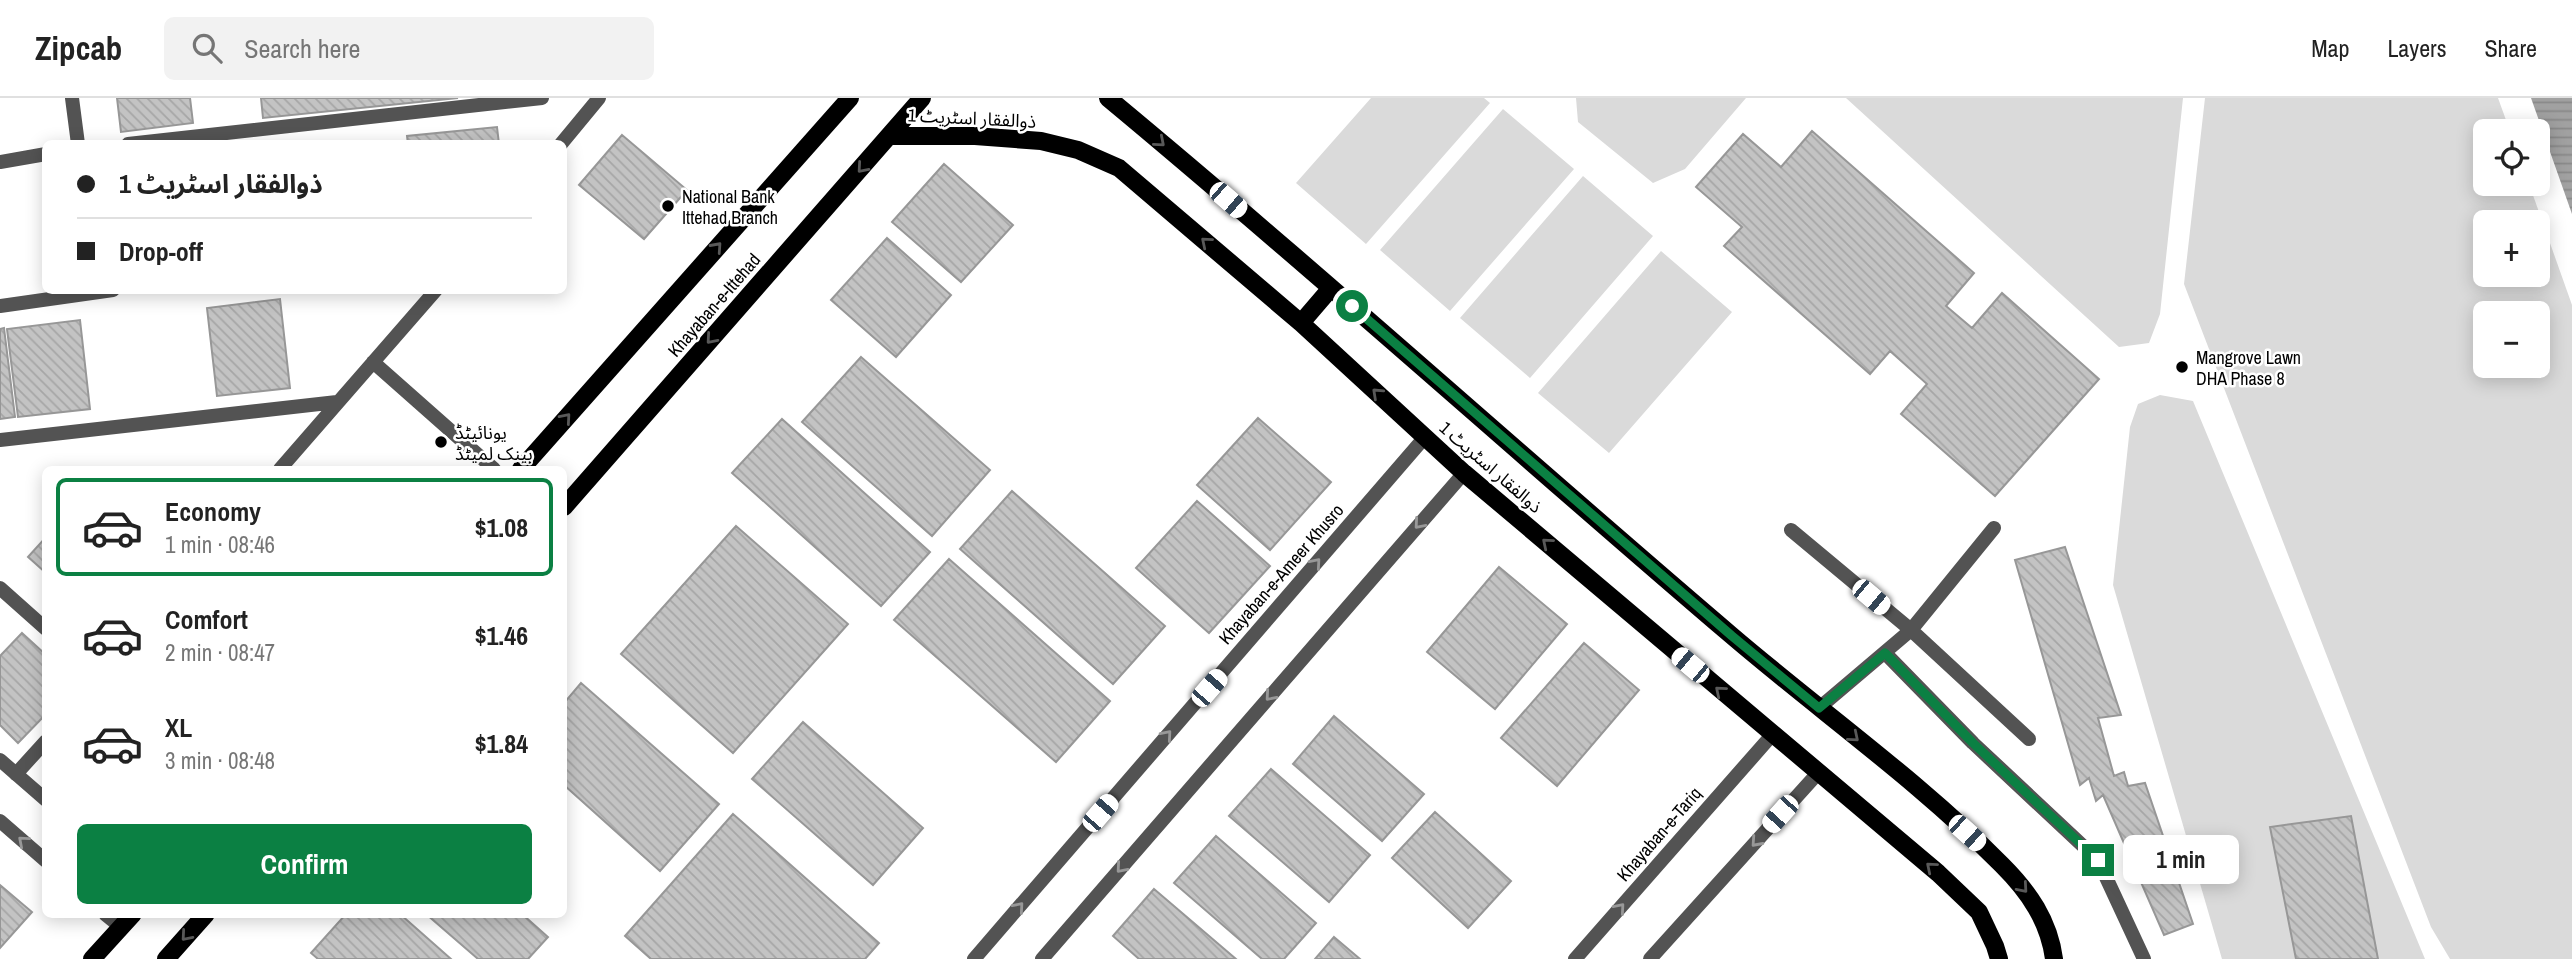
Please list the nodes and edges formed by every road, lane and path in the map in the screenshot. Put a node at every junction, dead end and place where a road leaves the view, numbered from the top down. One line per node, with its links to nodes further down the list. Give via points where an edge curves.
1 (72, 98): 8 (street)
2 (542, 98): 9 (street)
3 (599, 98): 10 (street)
4 (850, 98): 24 (main road, Khayaban-e-Ittehad, one-way to 4)
5 (922, 98): 7 (main road, Khayaban-e-Ittehad)
6 (1108, 98): 13 (main road, ذوالفقار اسٹریٹ 1, one-way to 13)
7 (890, 136): 17 (main road, ذوالفقار اسٹریٹ 1, one-way to 7, via 1106,160 1041,141 1007,137); 26 (main road, Khayaban-e-Ittehad, one-way to 26)
8 (77, 140)
9 (164, 140)
10 (564, 140)
11 (42, 155): 12 (street)
12 (0, 162)
13 (1331, 288): 17 (main road); 33 (main road, ذوالفقار اسٹریٹ 1)
14 (81, 294): 16 (street)
15 (432, 294): 18 (street)
16 (0, 306)
17 (1301, 323): 20 (main road, ذوالفقار اسٹریٹ 1, one-way to 17)
18 (373, 362): 19 (street); 23 (street)
19 (337, 402): 21 (street); 22 (street)
20 (1425, 437): 25 (main road, ذوالفقار اسٹریٹ 1); 47 (street, Khayaban-e-Ameer Khusro, one-way to 20)
21 (0, 440)
22 (283, 466)
23 (491, 466)
24 (525, 466)
25 (1464, 473): 34 (main road, ذوالفقار اسٹریٹ 1, one-way to 25); 48 (street, one-way to 48)
26 (567, 504)
27 (1994, 528): 31 (street)
28 (1791, 530): 31 (street)
29 (0, 588): 30 (street)
30 (42, 625)
31 (1911, 630): 32 (street); 35 (street)
32 (1885, 653): 33 (street); 53 (street, via 2098,860)
33 (1819, 708): 52 (main road, ذوالفقار اسٹریٹ 1, one-way to 52, via 2004,866 2035,902 2052,939)
34 (1772, 735): 38 (main road, ذوالفقار اسٹریٹ 1); 49 (street, Khayaban-e-Tariq, one-way to 34)
35 (2028, 740)
36 (42, 746): 39 (street)
37 (0, 760): 39 (street)
38 (1818, 773): 50 (street, one-way to 50); 51 (main road, ذوالفقار اسٹریٹ 1, one-way to 38, via 1979,912)
39 (16, 775): 40 (street)
40 (42, 797)
41 (0, 821): 42 (street, one-way to 41)
42 (42, 858)
43 (202, 918): 46 (main road, one-way to 46)
44 (127, 920): 45 (main road)
45 (92, 959)
46 (166, 959)
47 (974, 959)
48 (1042, 959)
49 (1575, 959)
50 (1650, 959)
51 (1999, 959)
52 (2054, 959)
53 (2144, 959)

